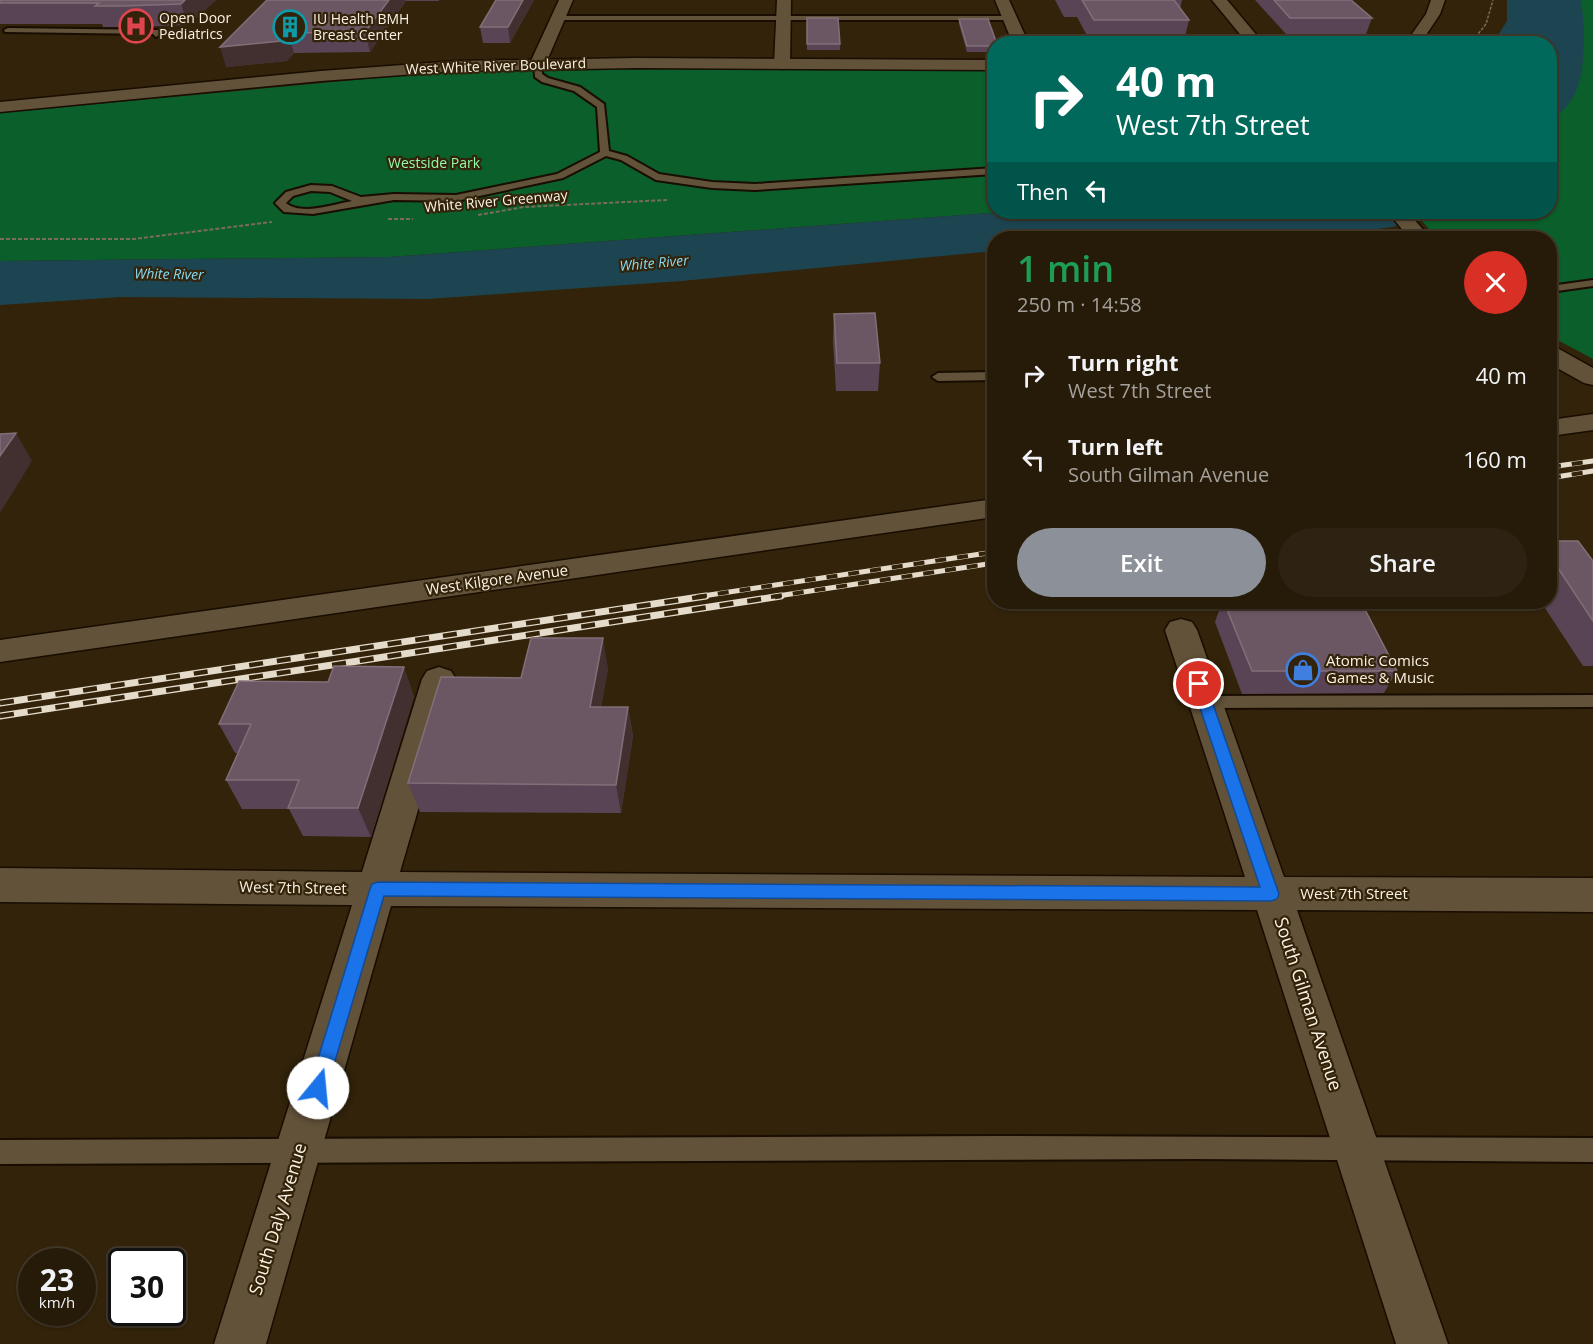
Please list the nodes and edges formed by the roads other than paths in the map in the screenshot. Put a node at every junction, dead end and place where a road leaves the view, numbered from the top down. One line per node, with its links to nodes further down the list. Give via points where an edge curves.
1 (566, 0): 6 (street)
2 (784, 0): 7 (street)
3 (1002, 0): 8 (street)
4 (1219, 0): 12 (street)
5 (1438, 0): 13 (street)
6 (558, 18): 7 (lane); 14 (street)
7 (783, 18): 8 (lane); 15 (street)
8 (1008, 18): 11 (street)
9 (8, 30): 10 (lane, via 159,32)
10 (156, 35)
11 (1017, 36)
12 (1250, 36)
13 (1418, 36)
14 (538, 63): 15 (street, West White River Boulevard); 17 (street, West White River Boulevard, via 377,71); 18 (lane, via 538,75 545,80 577,89 601,106)
15 (783, 64): 16 (street, West White River Boulevard)
16 (987, 65)
17 (0, 107)
18 (605, 153): 19 (lane, via 624,158 656,177 755,188); 20 (lane, via 560,176 456,198 394,196)
19 (987, 171)
20 (374, 200): 20 (lane, via 313,211 288,210 280,203 285,195 318,187 354,199)
21 (1404, 219): 22 (street)
22 (1414, 231)
23 (1593, 283): 24 (lane)
24 (1557, 288)
25 (1557, 358): 28 (street)
26 (987, 376): 27 (lane)
27 (938, 377)
28 (1593, 378)
29 (1593, 422): 30 (street)
30 (1557, 427)
31 (987, 509): 33 (street, West Kilgore Avenue)
32 (1181, 630): 36 (street, South Gilman Avenue)
33 (0, 651)
34 (439, 680): 38 (street, South Daly Avenue)
35 (1593, 701): 36 (lane)
36 (1205, 702): 39 (street, South Gilman Avenue)
37 (0, 885): 38 (street, West 7th Street)
38 (378, 889): 39 (street, West 7th Street); 44 (street, South Daly Avenue)
39 (1271, 894): 40 (street, West 7th Street); 41 (street, South Gilman Avenue)
40 (1593, 895)
41 (1354, 1146): 42 (lane); 44 (lane); 46 (street, South Gilman Avenue)
42 (1593, 1150)
43 (0, 1152): 44 (lane)
44 (298, 1154): 45 (street, South Daly Avenue)
45 (240, 1344)
46 (1422, 1344)

